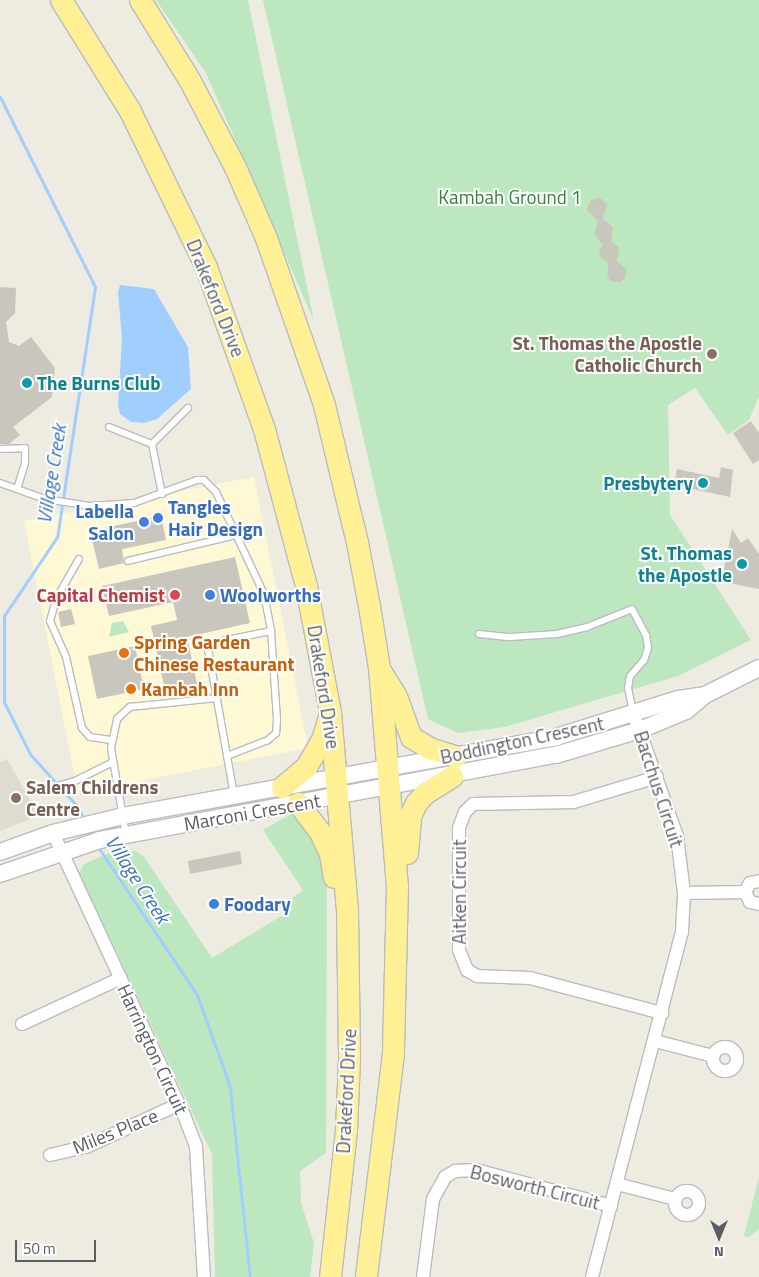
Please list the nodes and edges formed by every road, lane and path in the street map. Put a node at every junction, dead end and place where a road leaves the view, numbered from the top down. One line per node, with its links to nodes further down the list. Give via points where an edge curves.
1 (61, 0): 18 (highway, Drakeford Drive, via 130,112 174,196 206,268 263,425 306,586)
2 (140, 0): 15 (highway, via 190,81 235,167 294,312 325,408 358,542)
3 (188, 408): 5 (lane)
4 (109, 427): 5 (lane)
5 (152, 444): 9 (lane)
6 (0, 448): 8 (lane, via 24,448 25,463)
7 (0, 483): 8 (lane)
8 (17, 489): 9 (lane, via 73,505 134,503)
9 (162, 494): 10 (lane, via 204,480 216,492)
10 (236, 535): 12 (lane); 13 (lane, via 264,594)
11 (79, 559): 20 (lane, via 56,599 50,621 66,657 82,728 90,737)
12 (128, 561)
13 (271, 631): 17 (lane, via 207,644); 21 (lane, via 276,733 268,740)
14 (479, 634): 19 (lane, via 510,637 557,634 587,627 632,609 646,636 648,648 644,660 630,676 628,688)
15 (379, 668): 22 (highway, via 396,696 411,737 429,748); 24 (highway)
16 (759, 668): 19 (street, Boddington Crescent, via 704,694 678,699)
17 (217, 698): 20 (lane, via 130,707 117,719); 21 (lane)
18 (330, 712): 27 (highway, via 323,737 306,767); 28 (highway, Drakeford Drive)
19 (637, 722): 22 (street, Boddington Crescent); 25 (street, Boddington Crescent, via 556,755); 26 (street, Bacchus Circuit)
20 (111, 740): 23 (lane)
21 (227, 756): 31 (lane)
22 (456, 756): 24 (street, Boddington Crescent)
23 (113, 762): 30 (lane, via 73,782); 33 (lane)
24 (388, 767): 28 (street, Boddington Crescent); 29 (highway)
25 (452, 776): 29 (street, Boddington Crescent); 40 (highway, via 416,803 410,816 407,858)
26 (658, 777): 42 (street, Bacchus Circuit, via 677,836); 46 (street, Aitken Circuit, via 573,802 473,804 465,812 459,828 459,950 467,970 476,976 530,978)
27 (282, 787): 28 (street, Marconi Crescent); 31 (street, Marconi Crescent)
28 (338, 787): 29 (street, Marconi Crescent); 32 (street, Marconi Crescent); 44 (highway, Drakeford Drive)
29 (390, 788): 40 (highway)
30 (46, 789)
31 (234, 796): 33 (street, Marconi Crescent)
32 (298, 803): 35 (street, Marconi Crescent); 44 (highway, via 320,832 330,853 334,879)
33 (122, 816): 34 (street, Marconi Crescent); 35 (lane)
34 (53, 834): 36 (street, Harrington Circuit); 37 (street, Marconi Crescent)
35 (126, 834): 36 (street, Marconi Crescent)
36 (61, 851): 38 (street, Marconi Crescent); 45 (street, Harrington Circuit)
37 (0, 852)
38 (0, 874)
39 (759, 881): 41 (street, via 750,883)
40 (397, 886): 57 (highway, via 392,1057)
41 (745, 892): 42 (street); 43 (street, via 750,902)
42 (684, 893): 46 (street, Bacchus Circuit, via 682,932)
43 (759, 904)
44 (347, 912): 56 (highway, Drakeford Drive, via 349,1055 346,1130)
45 (121, 978): 47 (street); 50 (street, Harrington Circuit)
46 (662, 1013): 48 (street, Bacchus Circuit)
47 (22, 1024)
48 (654, 1040): 49 (street); 52 (street, Bacchus Circuit)
49 (713, 1056)
50 (179, 1104): 51 (street, Miles Place, via 86,1147); 55 (street, Harrington Circuit, via 196,1147 200,1170)
51 (50, 1155)
52 (617, 1184): 53 (street); 54 (street, Bacchus Circuit)
53 (675, 1200)
54 (611, 1206): 58 (street, Bosworth Circuit, via 476,1170 455,1171 441,1182 433,1199); 59 (street, Bacchus Circuit)
55 (204, 1277)
56 (330, 1277)
57 (366, 1277)
58 (423, 1277)
59 (592, 1277)

